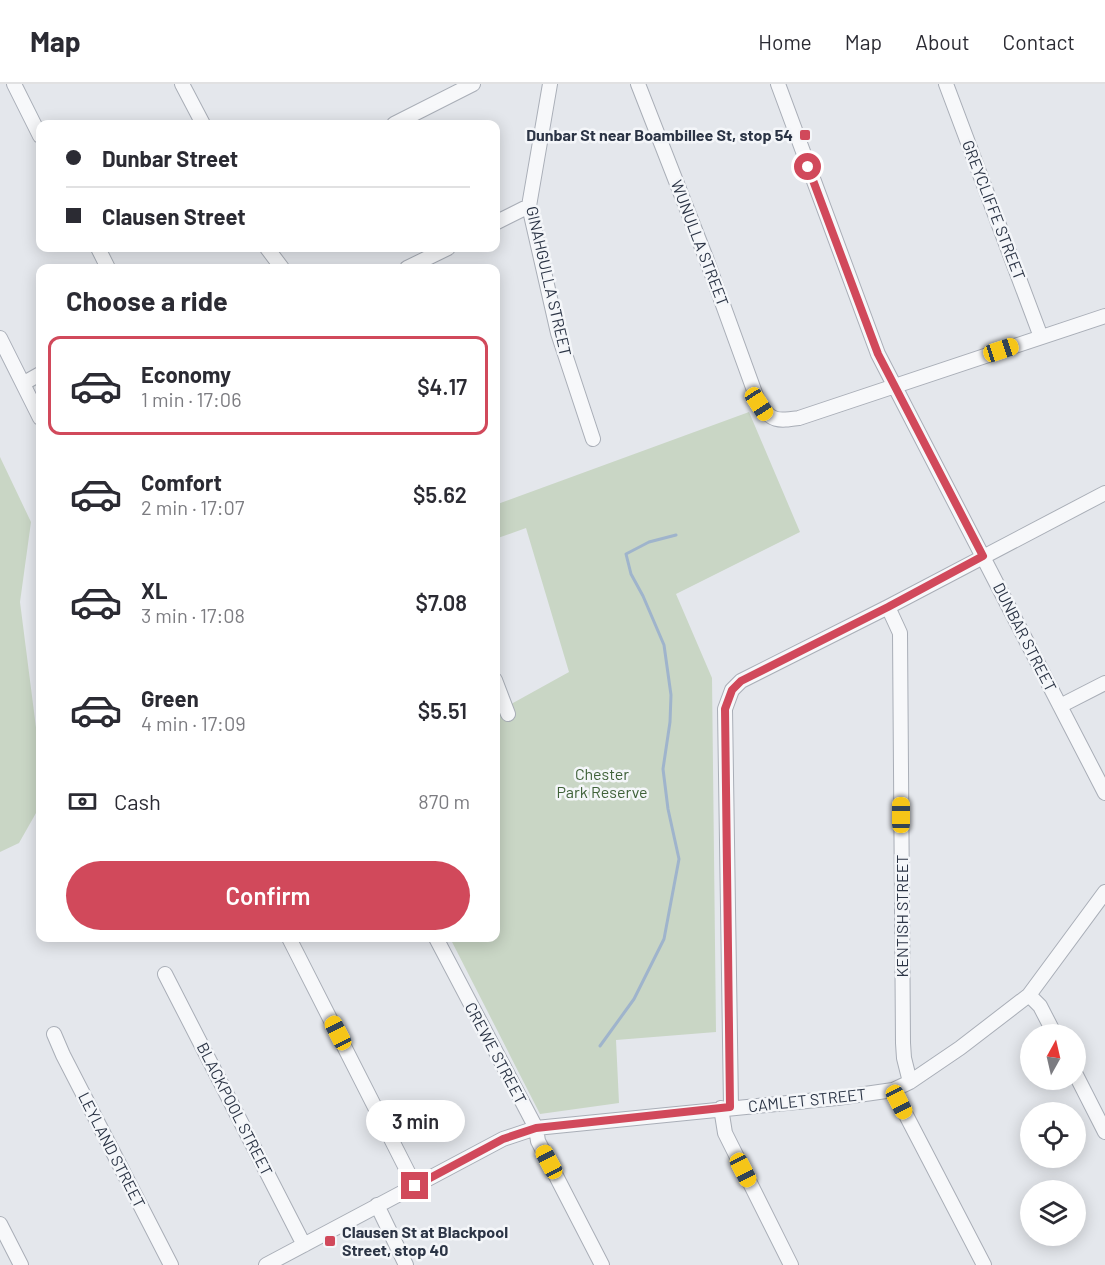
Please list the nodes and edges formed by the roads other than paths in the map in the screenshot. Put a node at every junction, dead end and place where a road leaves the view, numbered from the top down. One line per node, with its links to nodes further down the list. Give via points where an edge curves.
1 (14, 84): 10 (street)
2 (182, 84): 8 (street)
3 (473, 84): 9 (street)
4 (550, 84): 11 (street, GINAHGULLA STREET)
5 (638, 84): 20 (street, WUNULLA STREET, via 766,415 778,421 799,418)
6 (778, 84): 20 (street, DUNBAR STREET, via 878,354)
7 (946, 84): 16 (street, GREYCLIFFE STREET)
8 (201, 120)
9 (402, 120)
10 (36, 128)
11 (529, 206): 12 (street); 22 (street, GINAHGULLA STREET, via 558,333)
12 (500, 221)
13 (440, 252): 14 (street)
14 (415, 264)
15 (1105, 316): 16 (street)
16 (1041, 337): 20 (street)
17 (0, 338): 19 (street)
18 (36, 376): 19 (street)
19 (24, 383): 21 (street)
20 (894, 385): 24 (street, DUNBAR STREET)
21 (36, 409)
22 (593, 439)
23 (1105, 493): 24 (street)
24 (983, 556): 25 (street); 28 (street, DUNBAR STREET)
25 (888, 607): 38 (street, KENTISH STREET, via 900,633 903,1043); 41 (street, via 741,681 732,690 725,709)
26 (1105, 683): 28 (street)
27 (500, 693): 29 (street)
28 (1060, 706): 30 (street, DUNBAR STREET)
29 (508, 714)
30 (1105, 793)
31 (1105, 892): 35 (street, CAMLET STREET)
32 (291, 942): 44 (street)
33 (438, 942): 42 (street, CREWE STREET)
34 (165, 974): 47 (street, BLACKPOOL STREET)
35 (1029, 995): 36 (street); 38 (street, CAMLET STREET)
36 (1049, 1024)
37 (54, 1034): 49 (street, LEYLAND STREET)
38 (910, 1082): 39 (street, CAMLET STREET)
39 (893, 1090): 41 (street, CAMLET STREET); 54 (street)
40 (1084, 1090): 43 (street)
41 (726, 1108): 42 (street, CAMLET STREET); 53 (street, via 724,1133)
42 (536, 1128): 44 (street, CAMLET STREET, via 503,1139); 52 (street, CREWE STREET, via 538,1141)
43 (1105, 1132)
44 (415, 1186): 45 (street, CAMLET STREET)
45 (377, 1205): 47 (street, CAMLET STREET); 51 (street)
46 (0, 1224): 48 (street)
47 (304, 1245): 50 (street, CAMLET STREET)
48 (21, 1265)
49 (171, 1265)
50 (266, 1265)
51 (406, 1265)
52 (602, 1265)
53 (790, 1265)
54 (984, 1265)

